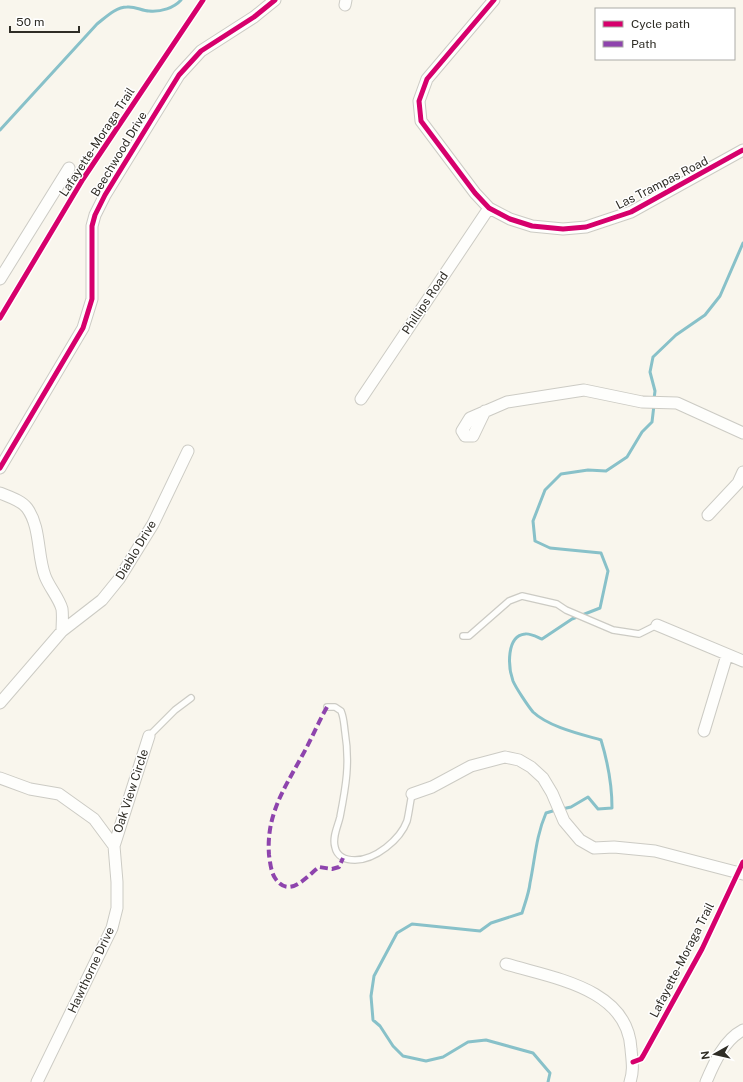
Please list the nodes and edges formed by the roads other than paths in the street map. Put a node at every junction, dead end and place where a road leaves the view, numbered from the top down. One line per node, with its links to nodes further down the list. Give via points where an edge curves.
1 (275, 0): 11 (street, Beechwood Drive, via 193,59 180,75 105,195 92,226 92,299 83,328)
2 (494, 0): 5 (street, Las Trampas Road, via 427,79 419,101 421,122)
3 (743, 150): 5 (street, Las Trampas Road, via 631,212 586,227 563,229 532,226 510,219)
4 (69, 168): 6 (street)
5 (489, 208): 7 (street, Phillips Road)
6 (0, 279)
7 (362, 399)
8 (485, 411): 9 (street, via 507,402 584,390 642,402 677,403)
9 (743, 433)
10 (188, 451): 16 (street, Diablo Drive, via 153,524 119,580 102,600)
11 (0, 468)
12 (743, 472): 14 (street, via 738,483)
13 (0, 493): 16 (street, via 21,503 27,508 32,519 46,578 62,608)
14 (708, 515)
15 (657, 625): 17 (lane, via 638,634 613,630 557,604 522,596 509,601 469,636); 18 (street)
16 (62, 631): 21 (street)
17 (463, 636)
18 (727, 655): 19 (street); 23 (street)
19 (743, 661)
20 (192, 698): 24 (lane, via 175,710)
21 (0, 703)
22 (327, 707): 26 (lane, via 335,707 341,711 347,744 348,773 335,832 334,846 339,855 348,860 358,860 384,849 406,823)
23 (704, 731)
24 (149, 736): 27 (street, Oak View Circle)
25 (0, 778): 27 (street, via 30,789 59,794 94,820)
26 (412, 794): 28 (street, via 432,787 471,766 505,757 519,760 543,778 564,821 580,840 594,848 655,851)
27 (114, 846): 31 (street, Hawthorne Drive, via 117,908 112,928)
28 (743, 874)
29 (506, 964): 32 (street, via 587,989 604,999 625,1023 631,1040 633,1069)
30 (743, 1030): 33 (street, via 733,1036 713,1066)
31 (37, 1082)
32 (630, 1082)
33 (706, 1082)

